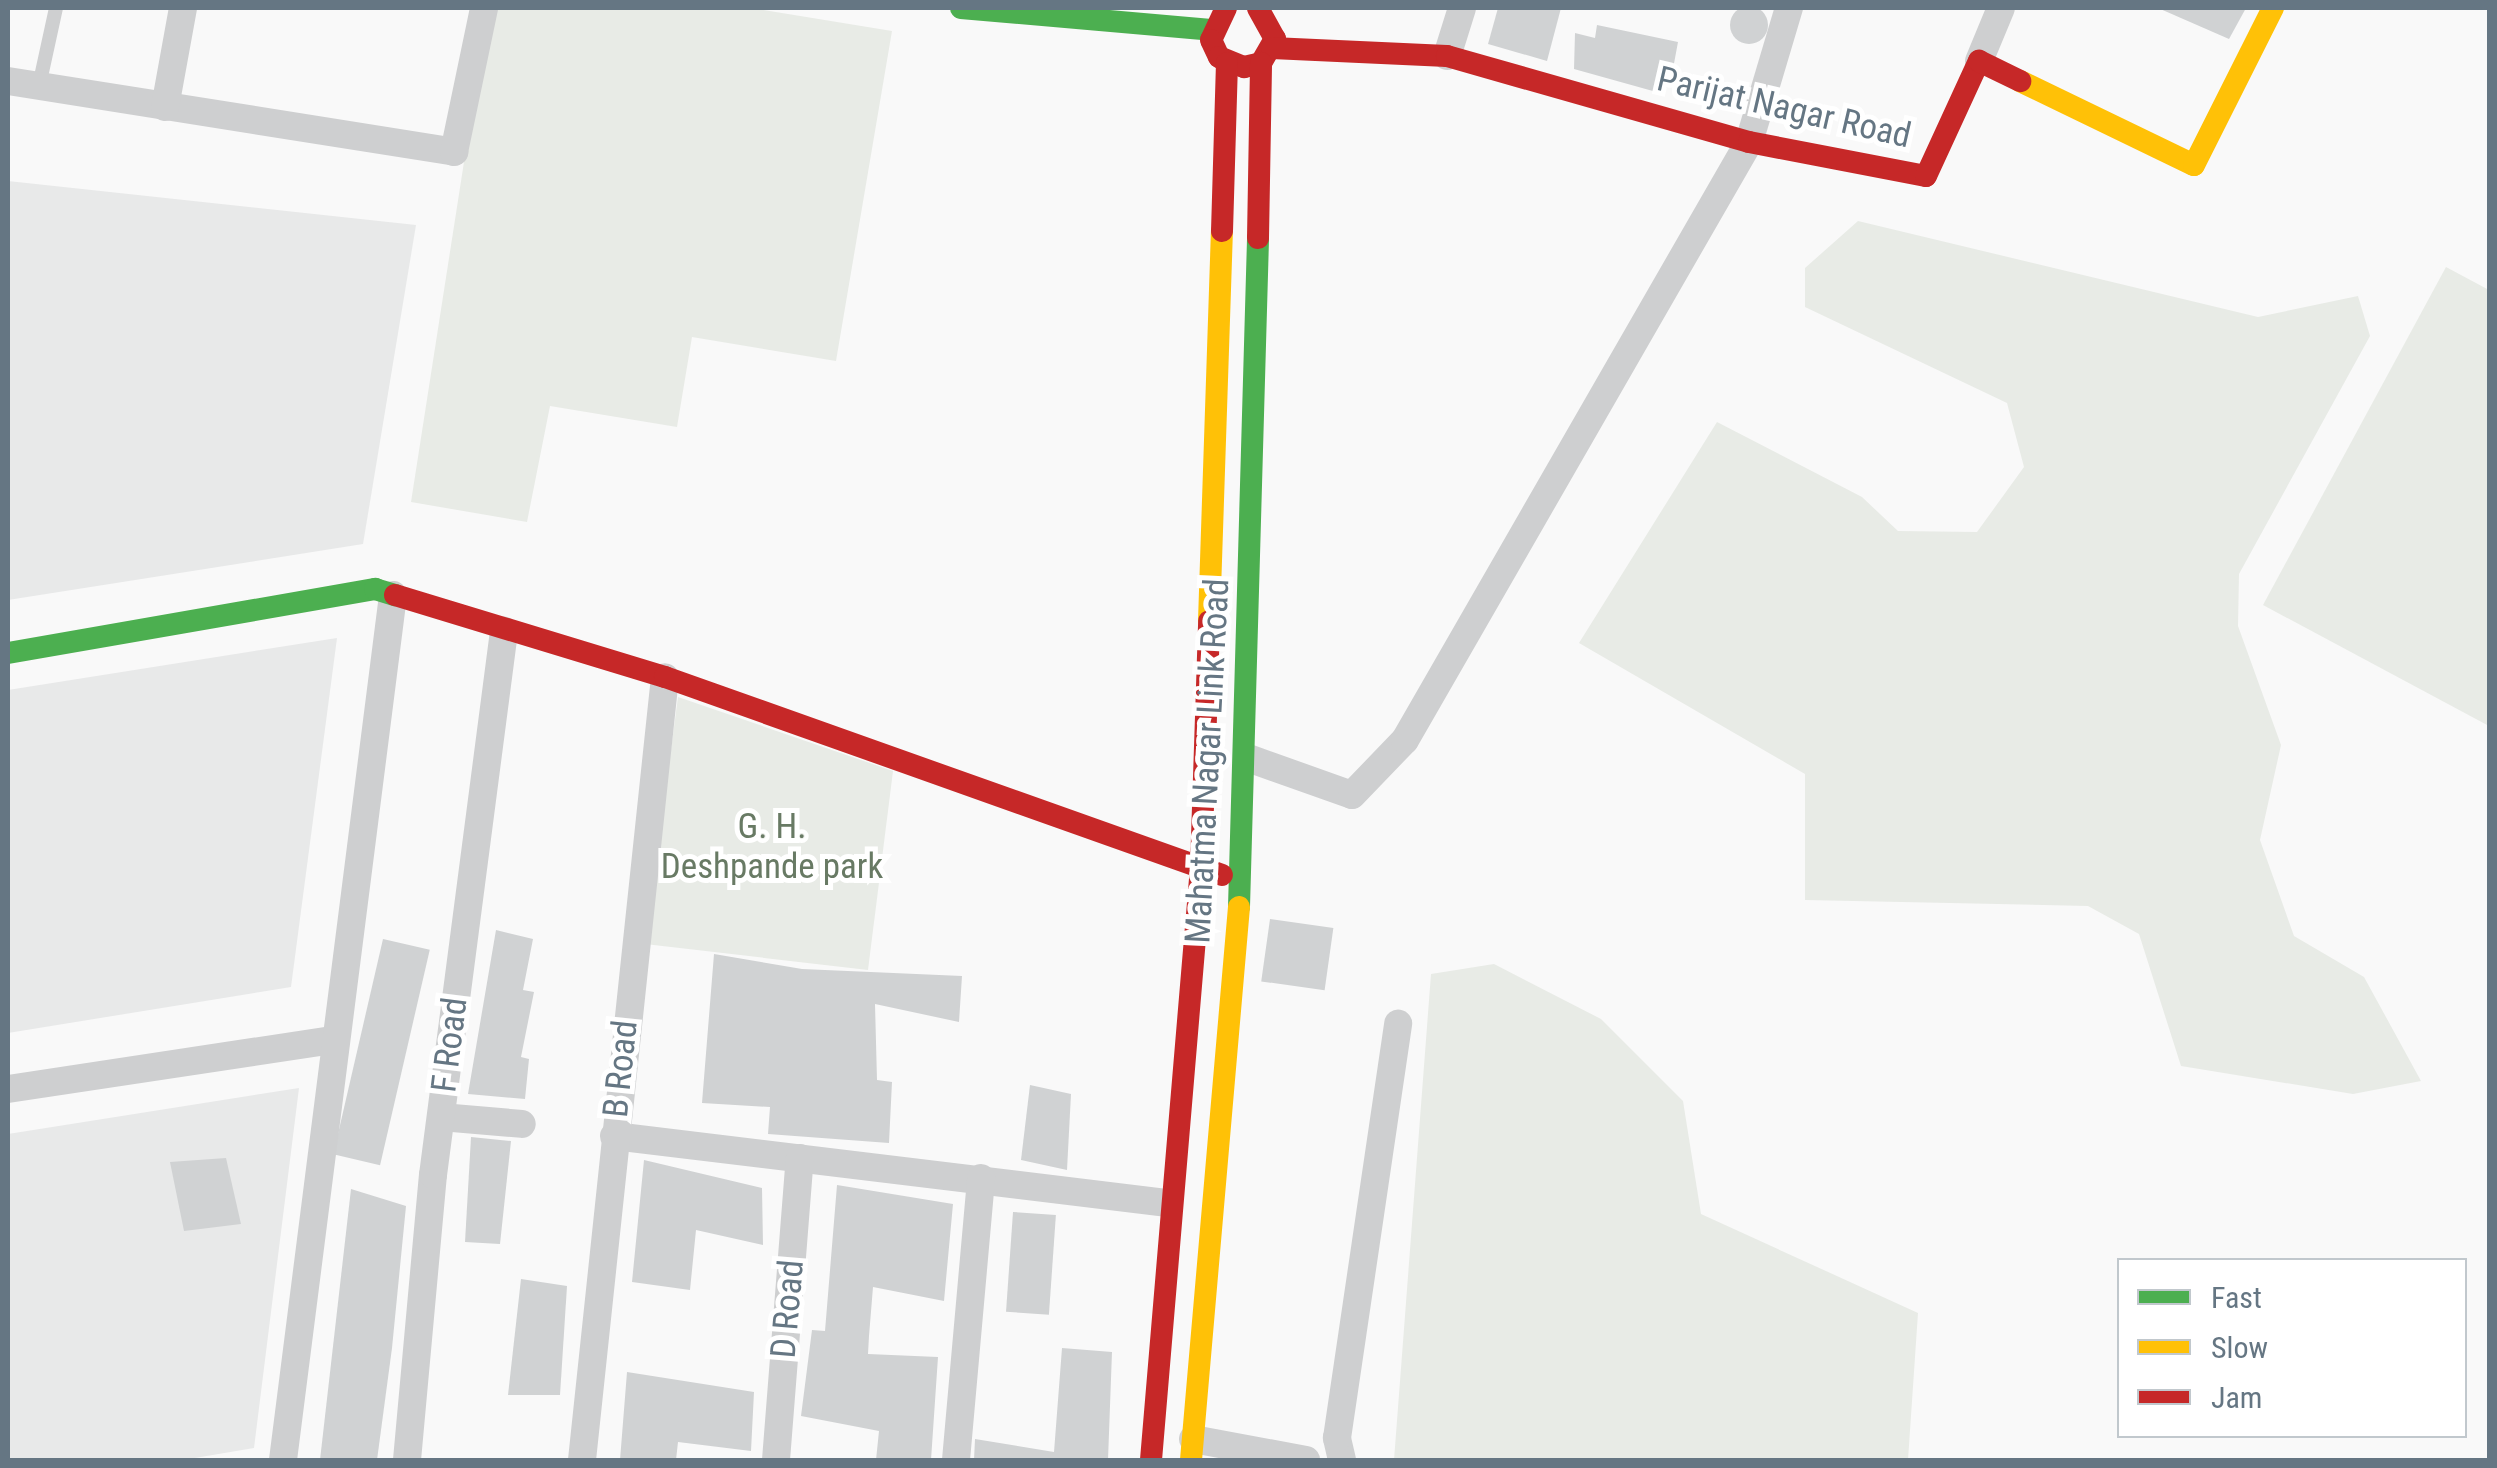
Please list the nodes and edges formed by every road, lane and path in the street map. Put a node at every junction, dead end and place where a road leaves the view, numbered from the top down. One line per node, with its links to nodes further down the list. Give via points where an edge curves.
1 (56, 8): 18 (lane)
2 (182, 8): 19 (street)
3 (484, 8): 19 (street, via 454,152)
4 (961, 8): 10 (main road)
5 (1226, 8): 12 (main road)
6 (1462, 8): 14 (street)
7 (1789, 8): 20 (street)
8 (2001, 8): 15 (street)
9 (2274, 8): 15 (main road, via 2194,165)
10 (988, 9): 12 (main road)
11 (1264, 10): 13 (main road, Mahatma Nagar Link Road)
12 (1211, 30): 16 (main road)
13 (1267, 56): 14 (main road, Parijat Nagar Road); 16 (main road, Parijat Nagar Road); 25 (main road, Mahatma Nagar Link Road)
14 (1446, 56): 20 (main road, Parijat Nagar Road)
15 (1979, 61): 20 (main road, Parijat Nagar Road, via 1926,176)
16 (1226, 63): 26 (main road, Mahatma Nagar Link Road)
17 (8, 81): 18 (street)
18 (39, 86): 19 (street)
19 (164, 107)
20 (1749, 142): 25 (street, via 1405,740 1352,795)
21 (393, 595): 22 (main road); 23 (main road, via 374,589); 29 (street)
22 (504, 631): 24 (main road); 31 (street, F Road)
23 (8, 653)
24 (665, 677): 26 (main road); 33 (street, B Road)
25 (1248, 758): 27 (main road, Mahatma Nagar Link Road)
26 (1201, 867): 27 (main road); 36 (main road, Mahatma Nagar Link Road)
27 (1240, 882): 37 (main road, Mahatma Nagar Link Road)
28 (1398, 1023): 45 (street, via 1337,1438)
29 (333, 1040): 30 (street); 38 (street)
30 (8, 1089)
31 (441, 1117): 32 (street); 39 (street, F Road)
32 (522, 1124)
33 (614, 1136): 34 (street); 40 (street, B Road)
34 (800, 1158): 35 (street); 41 (street, D Road)
35 (981, 1178): 36 (street); 42 (street)
36 (1168, 1203): 43 (main road, Mahatma Nagar Link Road)
37 (1192, 1450): 44 (street)
38 (284, 1460)
39 (407, 1460)
40 (582, 1460)
41 (776, 1460)
42 (956, 1460)
43 (1151, 1460)
44 (1306, 1460)
45 (1342, 1460)

